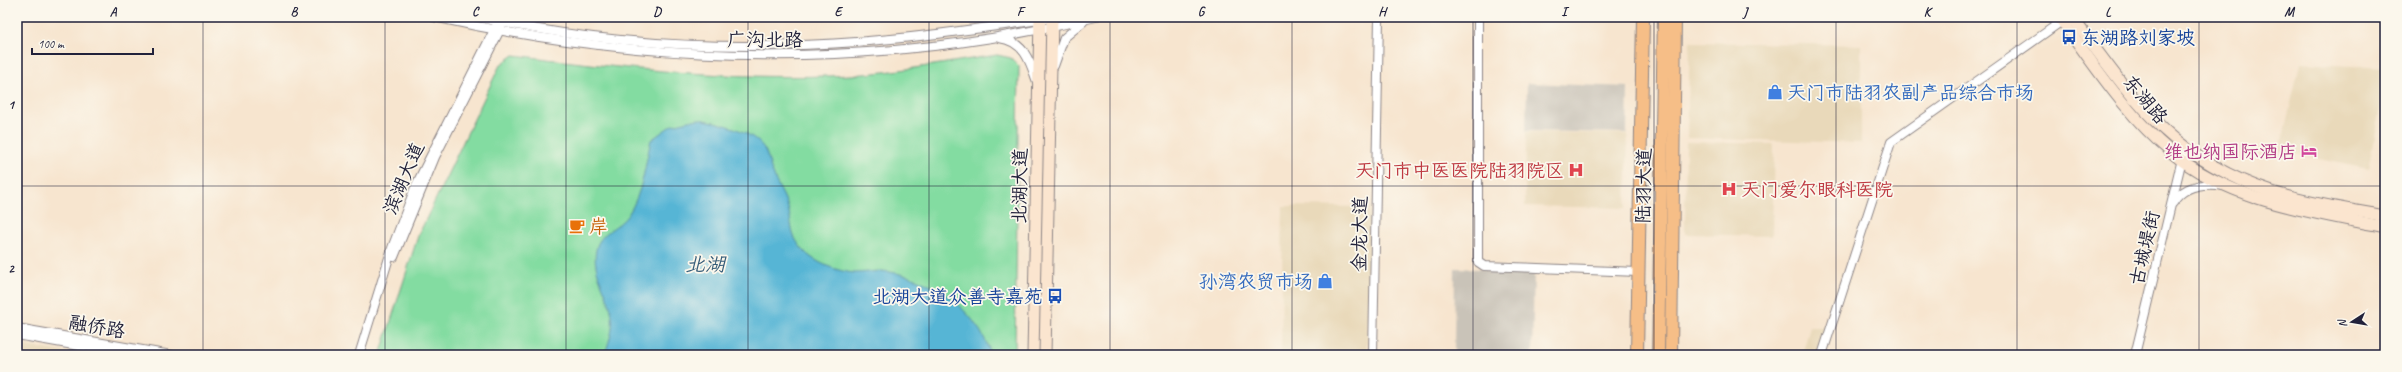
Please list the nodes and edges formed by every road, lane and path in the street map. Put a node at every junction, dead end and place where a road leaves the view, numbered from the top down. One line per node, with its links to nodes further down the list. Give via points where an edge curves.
1 (434, 17): 16 (street, 广沟北路)
2 (477, 17): 13 (street, 广沟北路)
3 (1010, 17): 15 (street)
4 (1379, 17): 35 (street, 金龙大道)
5 (1478, 17): 26 (street, via 1478,262 1484,266)
6 (1643, 17): 26 (main road)
7 (1656, 17): 37 (main road, 陆羽大道)
8 (1664, 17): 38 (main road, 陆羽大道)
9 (1675, 17): 39 (main road)
10 (1092, 18): 12 (street, 广沟北路); 18 (street, via 1064,38)
11 (2064, 18): 20 (main road, 东湖路, via 2151,118); 21 (main road, 东湖路, via 2133,115); 40 (street, via 1891,142)
12 (1052, 20): 14 (street, 广沟北路); 18 (main road, 北湖大道)
13 (501, 22): 15 (street, 广沟北路, via 651,42 749,46 877,42); 16 (street, 滨湖大道)
14 (1040, 22): 15 (street, 广沟北路); 17 (street, 广沟北路); 19 (main road, 北湖大道)
15 (990, 27)
16 (496, 31): 17 (street, 广沟北路, via 606,46 738,56 863,52); 31 (street, 滨湖大道, via 429,154 413,191 392,248); 32 (street, 滨湖大道, via 421,187 392,264)
17 (991, 37): 19 (street, via 1008,39 1023,49)
18 (1050, 84): 34 (main road, 北湖大道)
19 (1038, 86): 33 (main road, 北湖大道)
20 (2185, 149): 21 (street, 古城堤街); 24 (main road, 东湖路, via 2214,167 2274,193)
21 (2181, 160): 22 (main road, 东湖路); 23 (street, 古城堤街)
22 (2232, 188): 23 (street, via 2208,185 2187,189 2177,197); 25 (main road, 东湖路, via 2285,207)
23 (2169, 211): 41 (street, 古城堤街)
24 (2385, 216)
25 (2385, 227)
26 (1638, 272): 36 (main road)
27 (17, 328): 30 (street, 融侨路)
28 (17, 335): 29 (street, 融侨路)
29 (130, 355)
30 (171, 355)
31 (360, 355)
32 (365, 355)
33 (1033, 355)
34 (1045, 355)
35 (1373, 355)
36 (1637, 355)
37 (1651, 355)
38 (1658, 355)
39 (1671, 355)
40 (1822, 355)
41 (2135, 355)

